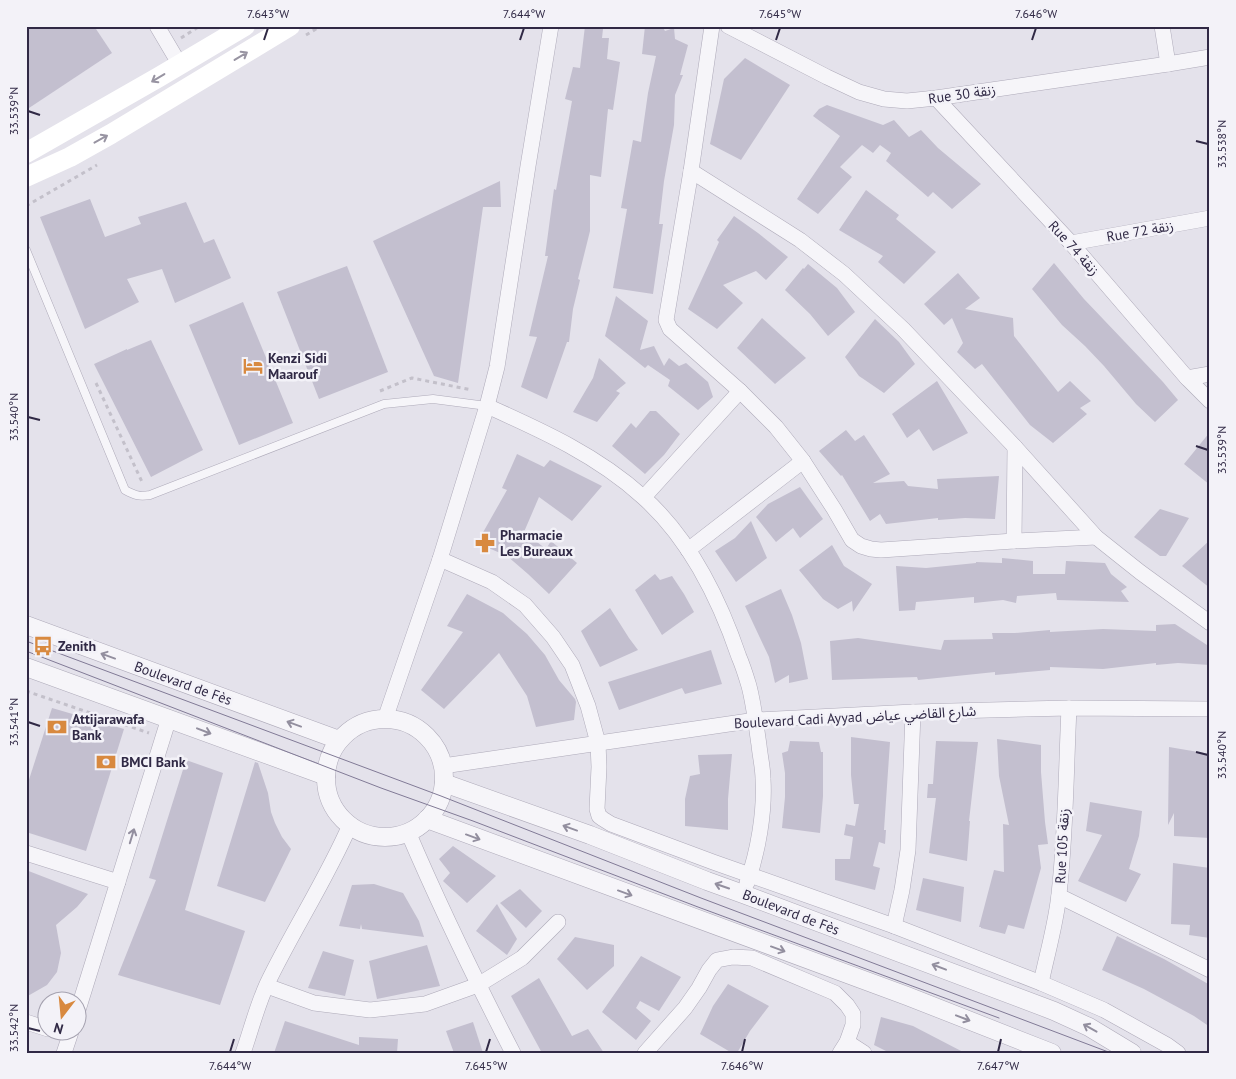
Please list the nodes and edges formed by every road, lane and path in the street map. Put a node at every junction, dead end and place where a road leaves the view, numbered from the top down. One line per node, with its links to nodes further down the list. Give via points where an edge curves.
1 (157, 26): 12 (street)
2 (200, 26): 9 (path)
3 (245, 26): 12 (main road)
4 (290, 26): 15 (main road, one-way to 4)
5 (551, 26): 29 (street, via 497,367)
6 (712, 26): 16 (street)
7 (728, 26): 13 (street, Rue 30 زنقة, via 859,92 907,101)
8 (1162, 26): 11 (street)
9 (181, 38)
10 (1210, 57): 11 (street, Rue 30 زنقة)
11 (1168, 64): 13 (street, Rue 30 زنقة)
12 (180, 65): 14 (main road, one-way to 14)
13 (936, 98): 20 (street, Rue 74 زنقة)
14 (26, 153)
15 (70, 157): 17 (main road); 18 (main road)
16 (691, 171): 26 (street, via 666,320 674,333); 30 (street, via 800,240 844,274 903,328)
17 (26, 177)
18 (26, 192)
19 (1210, 218): 20 (street, Rue 72 زنقة)
20 (1071, 243): 23 (street, Rue 74 زنقة)
21 (26, 250): 29 (lane, via 125,490 133,495 150,496 384,404 433,399)
22 (1210, 374): 23 (street)
23 (1187, 378): 28 (street, Rue 74 زنقة)
24 (96, 383): 32 (path)
25 (476, 391): 27 (path, via 412,378)
26 (740, 391): 31 (street, via 776,427); 33 (street)
27 (375, 393)
28 (1210, 401)
29 (487, 406): 33 (street, via 573,447); 37 (street)
30 (1015, 447): 34 (street); 35 (street)
31 (803, 461): 35 (street, via 852,540 861,546 881,550); 36 (street)
32 (145, 488)
33 (644, 497): 36 (street)
34 (1096, 538): 35 (street); 38 (street)
35 (1014, 541)
36 (688, 550): 47 (street, via 712,588 732,636 749,685)
37 (440, 559): 46 (street); 50 (street, via 492,582 525,606 553,637 572,665)
38 (1210, 623)
39 (26, 625): 49 (street, Boulevard de Fès, one-way to 39)
40 (26, 667): 45 (street)
41 (26, 692): 48 (path)
42 (1069, 708): 43 (street, Boulevard Cadi Ayyad شارع القاضي عياض); 44 (street, Boulevard Cadi Ayyad شارع القاضي عياض); 60 (street, Rue 105 زنقة)
43 (1210, 709)
44 (913, 712): 47 (street, Boulevard Cadi Ayyad شارع القاضي عياض); 62 (street, via 908,850)
45 (169, 718): 48 (street); 52 (street, one-way to 52)
46 (385, 719): 49 (street, via 360,724); 51 (street, via 406,723 424,734 440,756)
47 (756, 720): 50 (street, Boulevard Cadi Ayyad شارع القاضي عياض); 57 (street, via 763,779 762,807)
48 (163, 737): 58 (street, one-way to 48)
49 (339, 740): 52 (street, via 329,759)
50 (598, 743): 51 (street, Boulevard Cadi Ayyad شارع القاضي عياض); 57 (street, via 596,809 603,820)
51 (443, 775): 53 (street, via 440,800); 59 (street, Boulevard de Fès, one-way to 51, via 590,836)
52 (326, 776): 54 (street, via 333,806)
53 (427, 819): 55 (street); 75 (street, one-way to 75)
54 (350, 825): 55 (street, via 365,833 381,836); 65 (street)
55 (408, 832): 66 (street)
56 (26, 853): 58 (street)
57 (750, 875): 59 (street); 62 (street)
58 (118, 882): 67 (street)
59 (743, 894): 76 (street, Boulevard de Fès, one-way to 59, via 1089,1027 1054,1011)
60 (1059, 896): 63 (street); 64 (street, Rue 105 زنقة)
61 (558, 922): 66 (street, via 522,958)
62 (894, 926): 64 (street)
63 (1210, 970)
64 (1041, 983): 77 (street, via 1104,1010)
65 (267, 986): 66 (street, via 314,1003 370,1010 425,1004); 71 (street)
66 (478, 986): 72 (street)
67 (84, 992)
68 (26, 1022): 69 (street)
69 (38, 1026)
70 (843, 1048): 73 (street, via 853,1025 852,1014 835,993 752,958 733,957 717,960 685,1008); 74 (street)
71 (243, 1053)
72 (514, 1053)
73 (645, 1053)
74 (864, 1053)
75 (1052, 1053)
76 (1132, 1053)
77 (1178, 1053)

